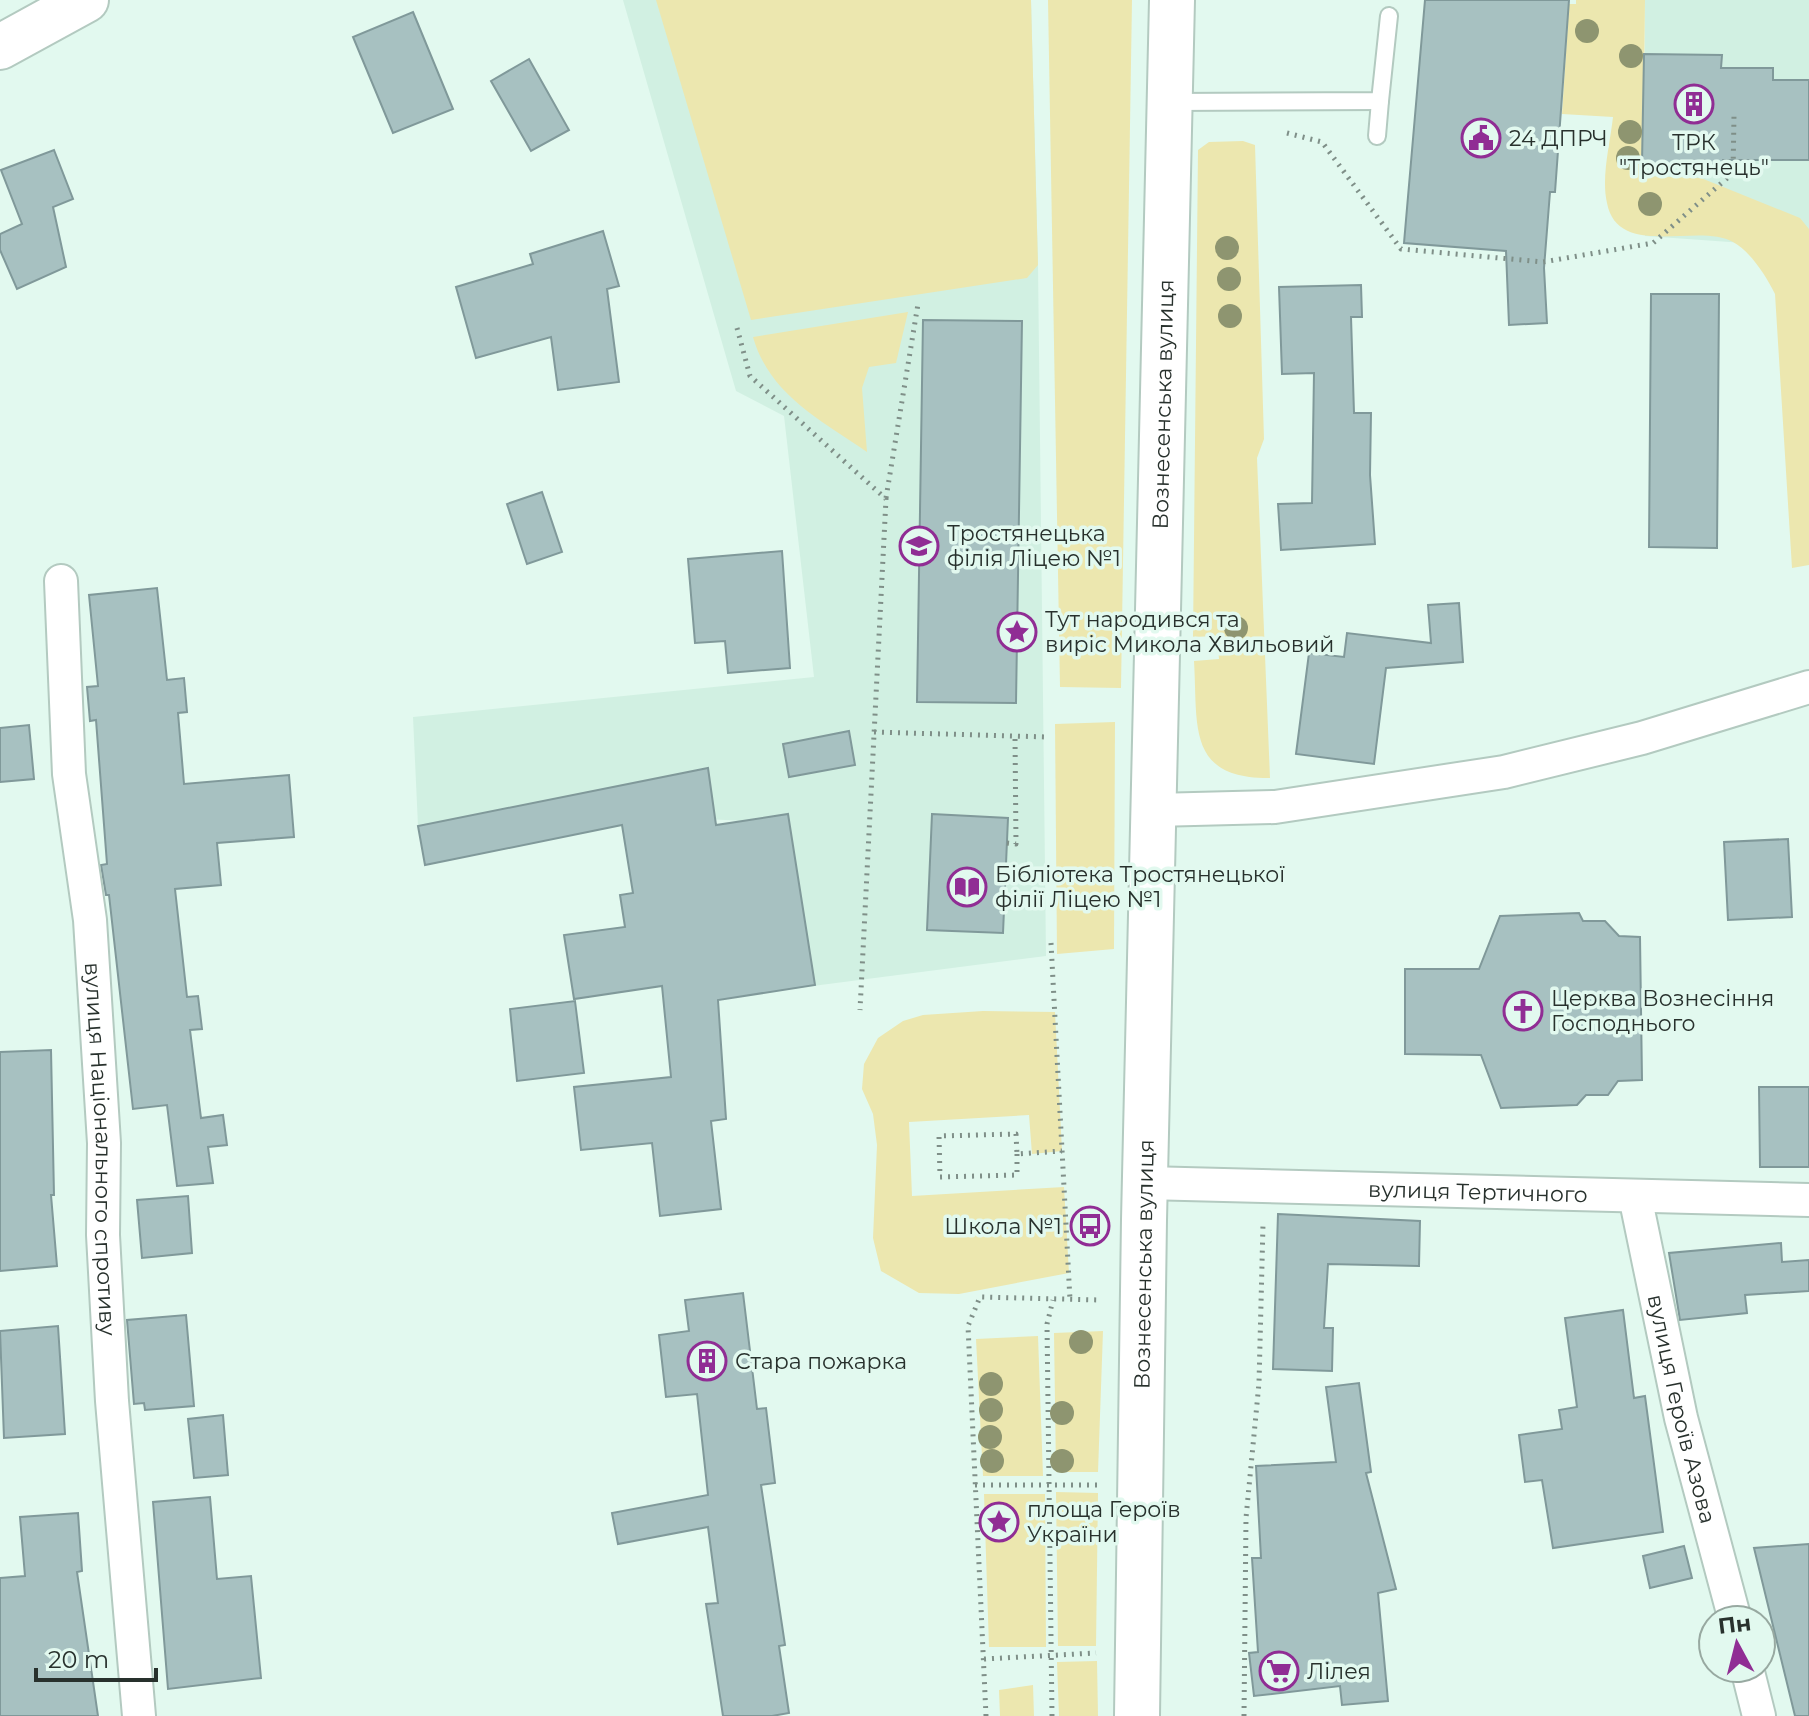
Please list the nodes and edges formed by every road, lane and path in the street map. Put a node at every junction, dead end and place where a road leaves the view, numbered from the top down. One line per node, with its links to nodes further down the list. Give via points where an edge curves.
1 (1172, 0): 6 (main road, Вознесенська вулиця)
2 (61, 6): 4 (main road)
3 (1389, 16): 5 (lane)
4 (0, 47)
5 (1380, 101): 6 (lane); 9 (lane)
6 (1170, 102): 18 (main road, Вознесенська вулиця)
7 (1734, 116): 8 (path, via 1733,173 1653,243 1543,262 1401,249 1322,142)
8 (1283, 132)
9 (1377, 136)
10 (918, 304): 12 (path)
11 (737, 328): 12 (path, via 750,376)
12 (886, 499): 15 (path)
13 (61, 581): 39 (street, вулиця Національного спротиву, via 69,774 90,920 111,1386)
14 (1809, 687): 18 (street, via 1642,738 1504,772 1275,807)
15 (874, 732): 16 (path); 21 (path)
16 (1015, 737): 17 (path); 19 (path, via 1016,844)
17 (1048, 737)
18 (1155, 810): 24 (main road, Вознесенська вулиця)
19 (1007, 843)
20 (1051, 943): 22 (path)
21 (860, 1010)
22 (1062, 1151): 23 (path); 29 (path)
23 (1017, 1154): 23 (path, via 1016,1134 939,1136 940,1177 1017,1175)
24 (1146, 1183): 25 (street, вулиця Тертичного); 30 (main road, Вознесенська вулиця)
25 (1635, 1196): 26 (street, вулиця Тертичного); 34 (street, вулиця Героїв Азова, via 1681,1418)
26 (1809, 1200)
27 (1263, 1224): 43 (path, via 1259,1383 1246,1518)
28 (1053, 1300): 29 (path); 31 (path, via 980,1297 968,1326); 32 (path, via 1047,1324)
29 (1070, 1300): 30 (path)
30 (1143, 1302): 42 (main road, Вознесенська вулиця)
31 (975, 1485): 32 (path); 37 (path)
32 (1049, 1485): 33 (path); 36 (path)
33 (1106, 1485)
34 (1731, 1604)
35 (1105, 1653): 36 (path)
36 (1050, 1656): 37 (path); 41 (path)
37 (984, 1659): 40 (path)
38 (1751, 1684): 44 (street)
39 (139, 1716)
40 (986, 1716)
41 (1052, 1716)
42 (1137, 1716)
43 (1244, 1716)
44 (1759, 1716)

